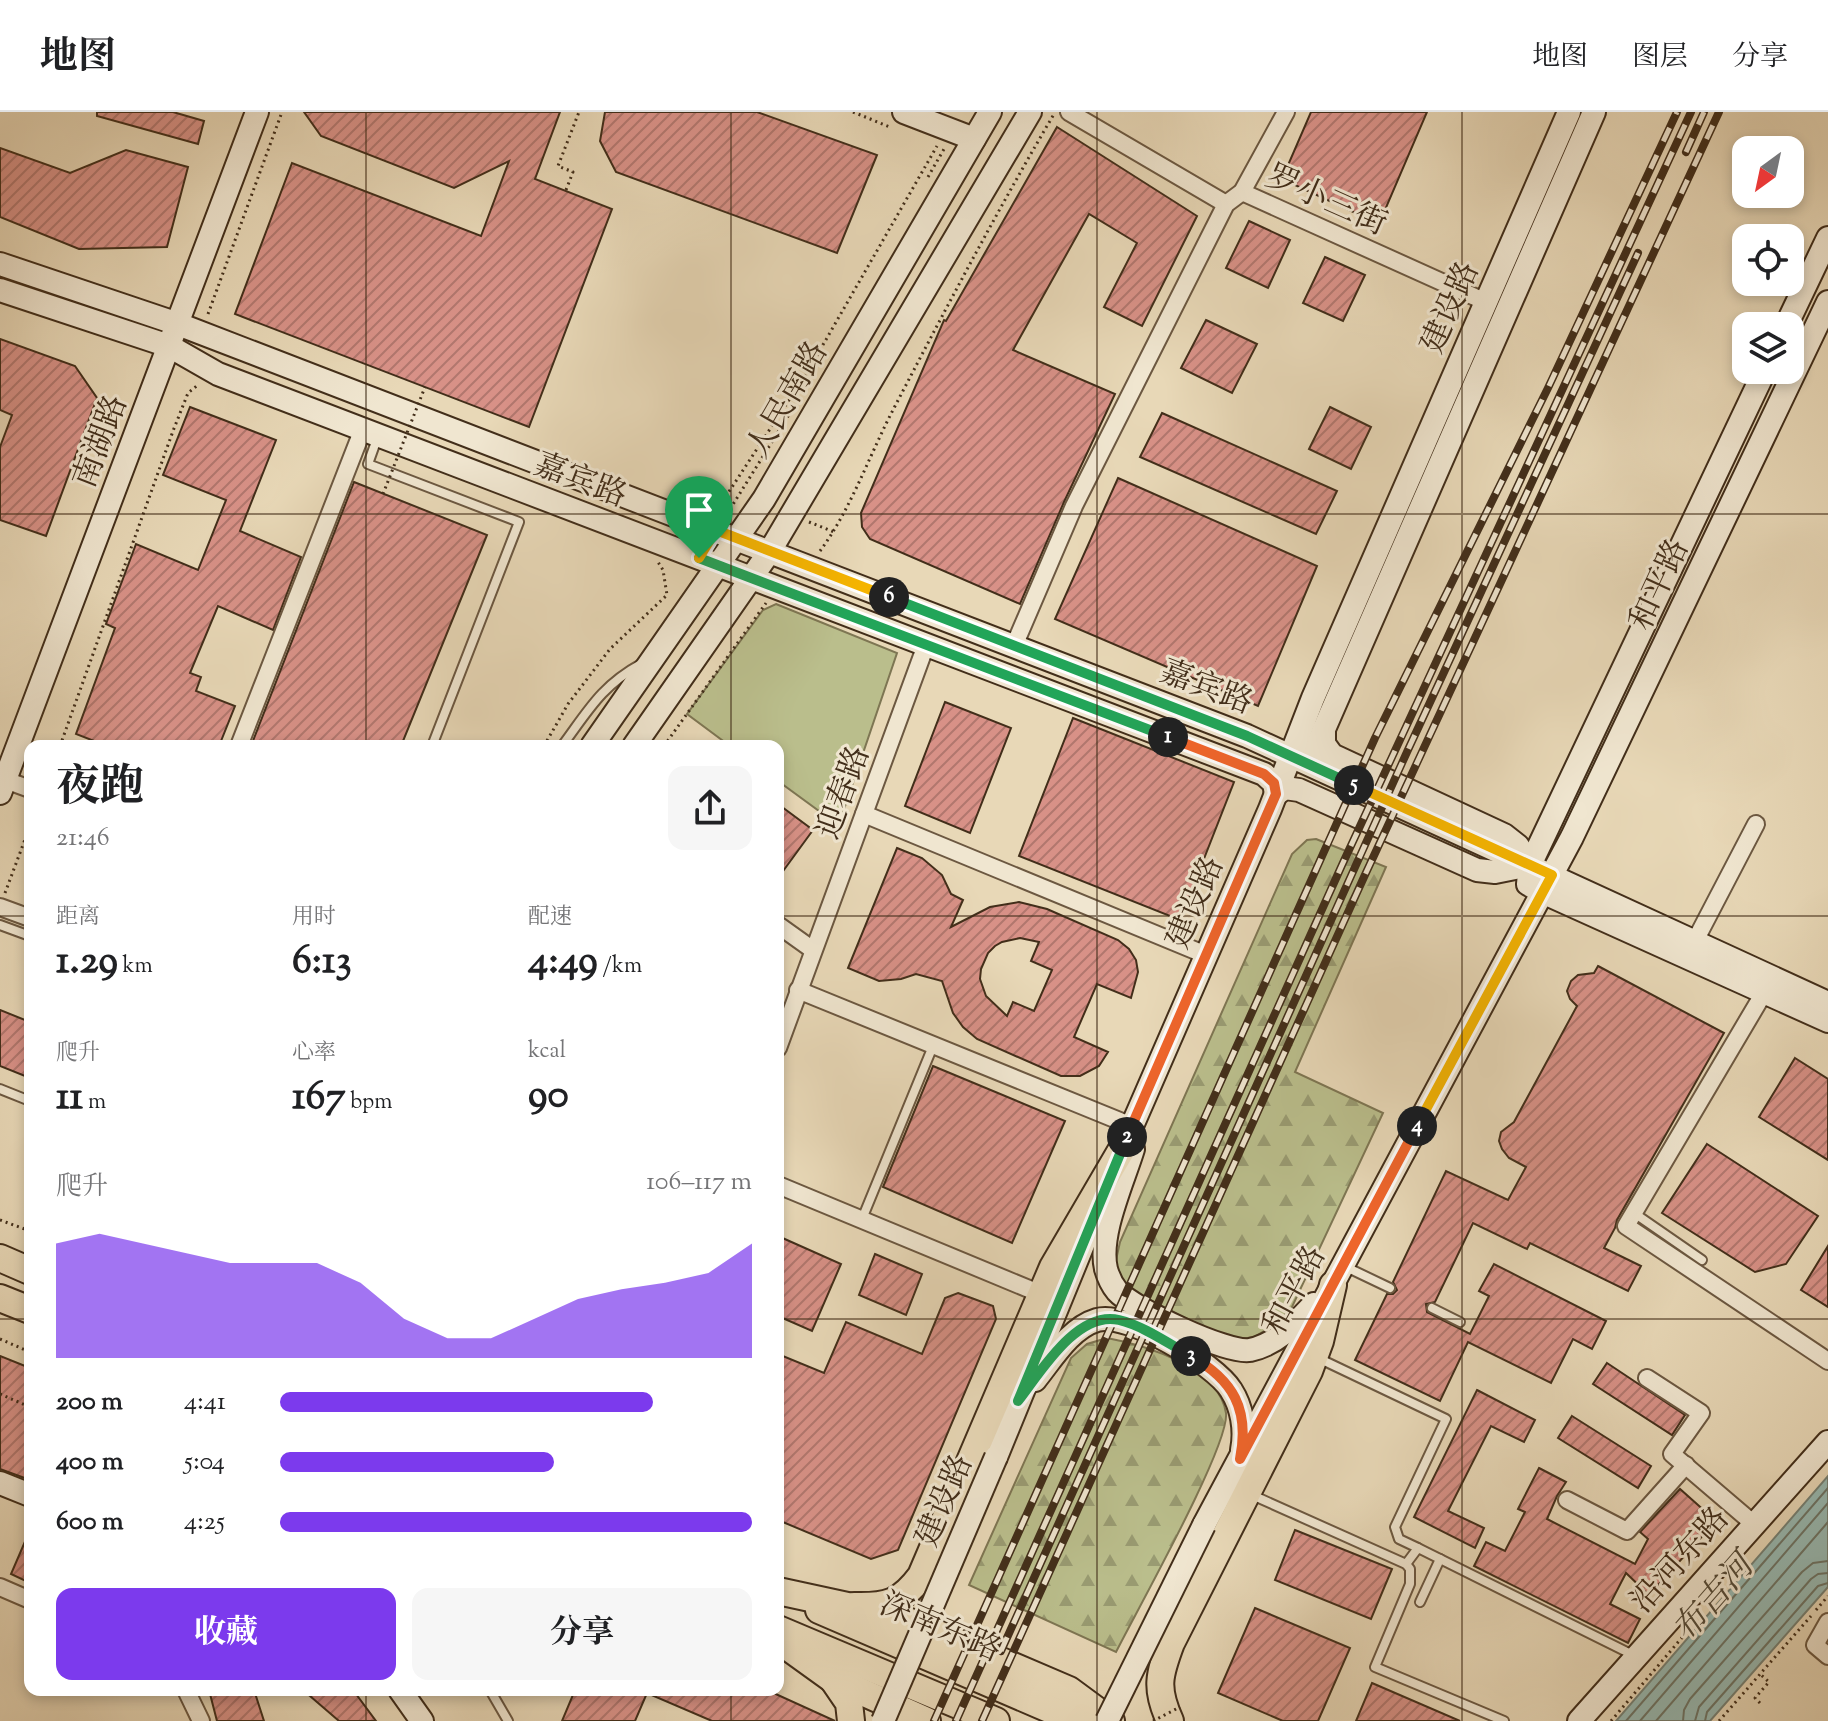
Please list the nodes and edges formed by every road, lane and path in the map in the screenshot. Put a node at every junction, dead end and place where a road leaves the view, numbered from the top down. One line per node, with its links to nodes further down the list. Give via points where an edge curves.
1 (257, 112): 25 (main road, 南湖路)
2 (282, 112): 24 (path)
3 (579, 112): 15 (path, via 558,166 573,172)
4 (853, 112): 12 (path)
5 (990, 112): 13 (main road, 人民南路)
6 (1030, 112): 39 (main road, 人民南路)
7 (1055, 112): 42 (path, via 960,280 834,532)
8 (1069, 112): 17 (street, 罗小三街)
9 (1286, 112): 16 (street)
10 (1569, 112): 21 (main road, 建设路)
11 (1594, 112): 57 (main road, 建设路, via 1324,729 1313,756)
12 (899, 120): 13 (main road)
13 (955, 139): 14 (path); 36 (path, via 717,510); 38 (main road, 人民南路)
14 (923, 186)
15 (566, 190)
16 (1242, 192): 17 (street, 罗小三街); 21 (street, 罗小三街)
17 (1226, 204): 46 (street, via 1074,506)
18 (1828, 238): 23 (main road)
19 (0, 264): 25 (main road, 嘉宾路)
20 (0, 290): 26 (main road, 嘉宾路)
21 (1486, 302): 56 (main road, 建设路)
22 (1828, 302): 65 (main road, 和平路)
23 (1793, 312)
24 (206, 314)
25 (178, 324): 26 (main road, 南湖路); 37 (main road, 嘉宾路)
26 (169, 346): 33 (main road, 嘉宾路, via 218,374); 58 (main road, 南湖路)
27 (201, 383): 48 (path, via 188,393 173,431)
28 (1758, 384): 64 (main road, 和平路)
29 (425, 387): 35 (path, bridge)
30 (412, 395): 32 (path)
31 (798, 400): 37 (path)
32 (427, 401)
33 (372, 438): 34 (path); 41 (main road, 嘉宾路); 49 (street); 50 (lane, via 368,464 519,522)
34 (403, 459)
35 (383, 494)
36 (703, 505)
37 (716, 530): 38 (main road, 嘉宾路)
38 (738, 539): 39 (main road, 嘉宾路); 41 (main road, 人民南路)
39 (770, 551): 42 (main road, 嘉宾路); 43 (main road, 人民南路)
40 (653, 556): 51 (path, via 663,570 667,595 610,649)
41 (719, 566): 43 (main road, 嘉宾路); 47 (main road, 人民南路)
42 (809, 566): 46 (main road, 嘉宾路)
43 (752, 579): 44 (main road, 嘉宾路); 54 (main road, 人民南路)
44 (790, 594): 45 (main road, 嘉宾路); 55 (path, via 786,600 765,603)
45 (926, 645): 60 (main road, 嘉宾路, via 1264,774); 61 (street, 迎春路)
46 (1014, 646): 56 (main road, 嘉宾路)
47 (655, 656): 52 (lane, via 602,691); 53 (main road, 人民南路)
48 (62, 740)
49 (242, 740)
50 (434, 740)
51 (547, 740)
52 (566, 740)
53 (596, 740)
54 (638, 740)
55 (668, 740)
56 (1291, 755): 57 (main road, 嘉宾路); 60 (main road, 建设路)
57 (1328, 763): 64 (main road, 嘉宾路)
58 (2, 784): 59 (street)
59 (24, 788)
60 (1276, 794): 64 (main road, via 1285,788 1299,790 1477,870); 73 (main road, 建设路)
61 (864, 814): 72 (street, 迎春路); 73 (street)
62 (1756, 824): 71 (street)
63 (24, 842): 66 (path)
64 (1530, 865): 65 (main road, 嘉宾路)
65 (1547, 884): 71 (main road, 嘉宾路); 75 (main road, 嘉宾路); 92 (main road, 和平路)
66 (0, 907): 67 (street)
67 (24, 916)
68 (0, 926): 70 (lane)
69 (784, 929): 72 (street)
70 (24, 934)
71 (1695, 941): 76 (main road, 嘉宾路)
72 (813, 950): 74 (street, 迎春路)
73 (1206, 955): 81 (main road, 建设路)
74 (798, 990): 78 (street, 迎春路); 79 (street)
75 (1765, 991): 77 (main road, 嘉宾路); 85 (street)
76 (1828, 1003)
77 (1828, 1021)
78 (784, 1031)
79 (933, 1046): 83 (street); 87 (lane)
80 (0, 1089): 82 (lane)
81 (1146, 1094): 83 (main road, 建设路); 92 (main road, via 1104,1248 1116,1289 1130,1302 1193,1333 1246,1351 1284,1334)
82 (24, 1099)
83 (1127, 1137): 94 (main road); 105 (main road, 建设路)
84 (784, 1188): 87 (street)
85 (1634, 1213): 90 (lane); 102 (street, via 1626,1226)
86 (0, 1220): 88 (path)
87 (862, 1220): 94 (street)
88 (24, 1229)
89 (0, 1258): 91 (main road)
90 (1702, 1260)
91 (24, 1268)
92 (1338, 1275): 93 (lane); 101 (main road); 108 (main road, 和平路)
93 (1390, 1288)
94 (1041, 1294): 124 (main road, via 921,1576 903,1597 890,1603)
95 (0, 1298): 96 (main road)
96 (24, 1308)
97 (1432, 1308): 98 (lane)
98 (1460, 1322)
99 (0, 1339): 100 (path)
100 (24, 1349)
101 (1315, 1357): 112 (main road); 115 (lane, via 1446,1419 1395,1527 1399,1539)
102 (1828, 1361)
103 (1647, 1378): 109 (street, via 1701,1413 1672,1454)
104 (0, 1394): 106 (path)
105 (1018, 1401): 108 (main road, via 1072,1336 1098,1320 1117,1319 1222,1378 1242,1418); 141 (main road, 建设路, bridge)
106 (24, 1404)
107 (1828, 1442): 114 (main road, 沿河东路)
108 (1240, 1459): 145 (main road, 和平路, bridge)
109 (1686, 1465): 113 (street, via 1627,1531); 114 (street)
110 (0, 1483): 111 (main road)
111 (24, 1493)
112 (1248, 1493): 117 (lane); 136 (main road, via 1162,1667 1161,1701)
113 (1567, 1500)
114 (1754, 1524): 128 (main road, 沿河东路)
115 (1418, 1548): 116 (lane); 117 (lane)
116 (1440, 1559): 123 (lane); 128 (lane)
117 (1406, 1564): 147 (lane, via 1410,1584 1375,1667)
118 (0, 1587): 122 (street)
119 (784, 1593): 124 (main road)
120 (784, 1595): 144 (main road, 深南东路)
121 (1828, 1596): 130 (path)
122 (24, 1597)
123 (1420, 1602)
124 (854, 1606): 145 (main road, via 898,1617 1069,1690)
125 (1828, 1622): 129 (street, via 1815,1645)
126 (784, 1632): 143 (main road, 深南东路)
127 (784, 1644): 131 (main road)
128 (1635, 1656): 148 (main road, 沿河东路)
129 (1828, 1656)
130 (1760, 1674): 135 (path, via 1769,1682 1755,1698); 149 (path)
131 (831, 1678): 140 (main road, via 849,1703); 142 (main road)
132 (189, 1696): 137 (street)
133 (404, 1696): 138 (main road)
134 (493, 1696): 139 (lane)
135 (1760, 1703)
136 (1175, 1714): 146 (path, bridge)
137 (201, 1721)
138 (422, 1721)
139 (508, 1721)
140 (851, 1721)
141 (883, 1721)
142 (927, 1721)
143 (996, 1721)
144 (1077, 1721)
145 (1109, 1721)
146 (1153, 1721)
147 (1504, 1721)
148 (1579, 1721)
149 (1719, 1721)

